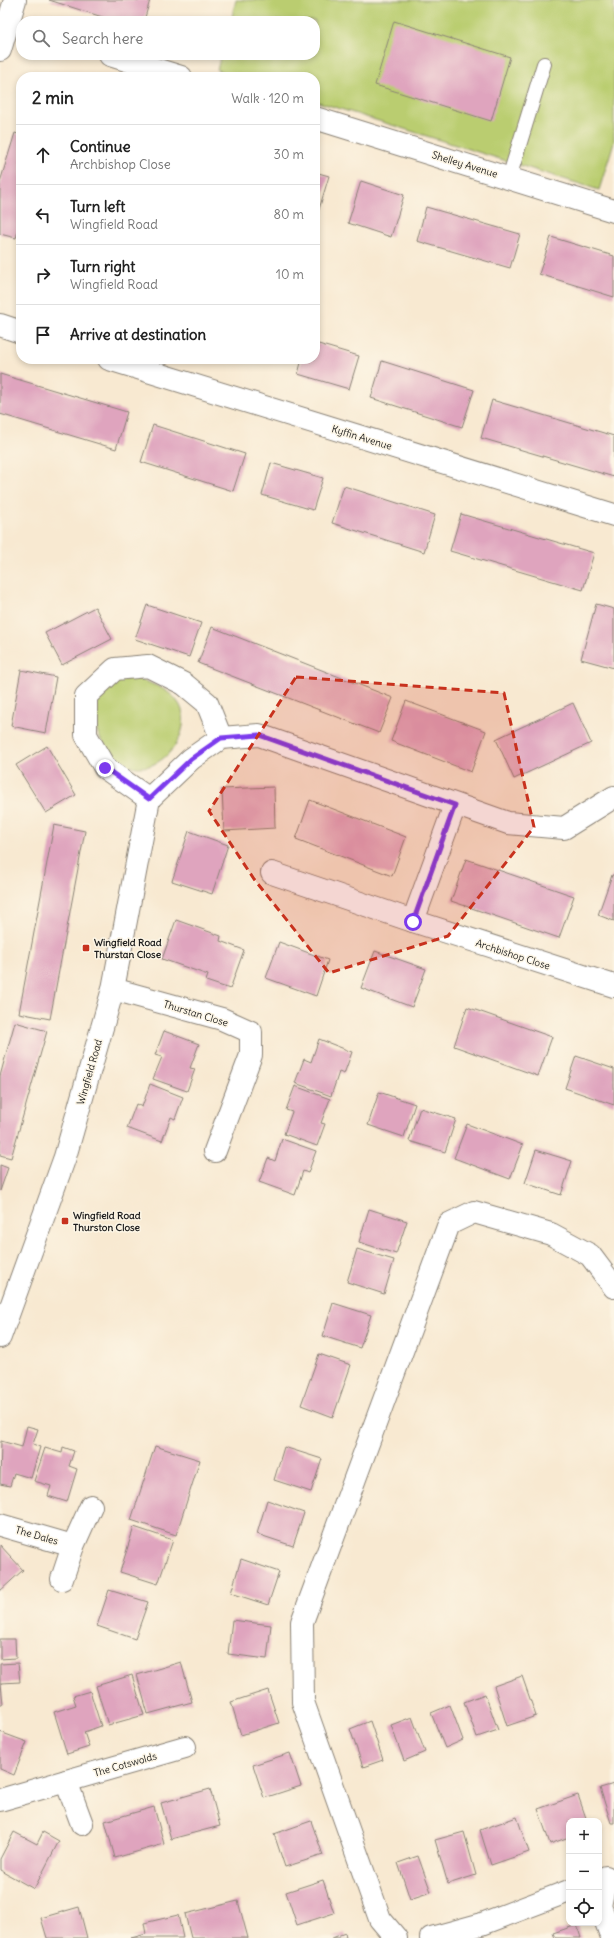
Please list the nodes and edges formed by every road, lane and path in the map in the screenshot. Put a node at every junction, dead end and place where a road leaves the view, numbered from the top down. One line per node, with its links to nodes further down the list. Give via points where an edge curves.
1 (15, 0): 2 (street)
2 (14, 25): 3 (street)
3 (0, 50)
4 (126, 60): 6 (street)
5 (544, 64): 8 (lane)
6 (165, 72)
7 (320, 120): 8 (street, Shelley Avenue)
8 (509, 178): 9 (street, Shelley Avenue)
9 (614, 211)
10 (0, 325): 11 (street)
11 (16, 330)
12 (125, 364): 13 (street, Kyffin Avenue)
13 (614, 515)
14 (221, 738): 16 (street, via 191,759); 16 (street, via 207,703 184,684 148,666 114,669 86,696 86,735 105,768); 17 (street, via 259,735)
15 (614, 797): 17 (street, via 564,828 508,822)
16 (149, 799): 21 (street, Wingfield Road)
17 (455, 805): 19 (street)
18 (272, 873): 19 (street, Archbishop Close)
19 (413, 922): 20 (street, Archbishop Close)
20 (614, 986)
21 (112, 989): 22 (street, Thurstan Close, via 222,1019 251,1032 251,1055); 24 (street, Wingfield Road, via 65,1158)
22 (215, 1150)
23 (614, 1287): 35 (street, via 590,1255 551,1234 474,1212 449,1224 302,1622 303,1702 380,1920)
24 (0, 1337)
25 (91, 1506): 27 (street)
26 (0, 1525): 27 (street, The Dales)
27 (73, 1546): 28 (street)
28 (62, 1579)
29 (185, 1747): 30 (street, The Cotswolds)
30 (66, 1781): 31 (street, The Cotswolds); 32 (street)
31 (0, 1800)
32 (82, 1824)
33 (606, 1877): 37 (street, via 600,1906)
34 (566, 1892): 36 (street, via 482,1924)
35 (396, 1938)
36 (431, 1938)
37 (612, 1938)

